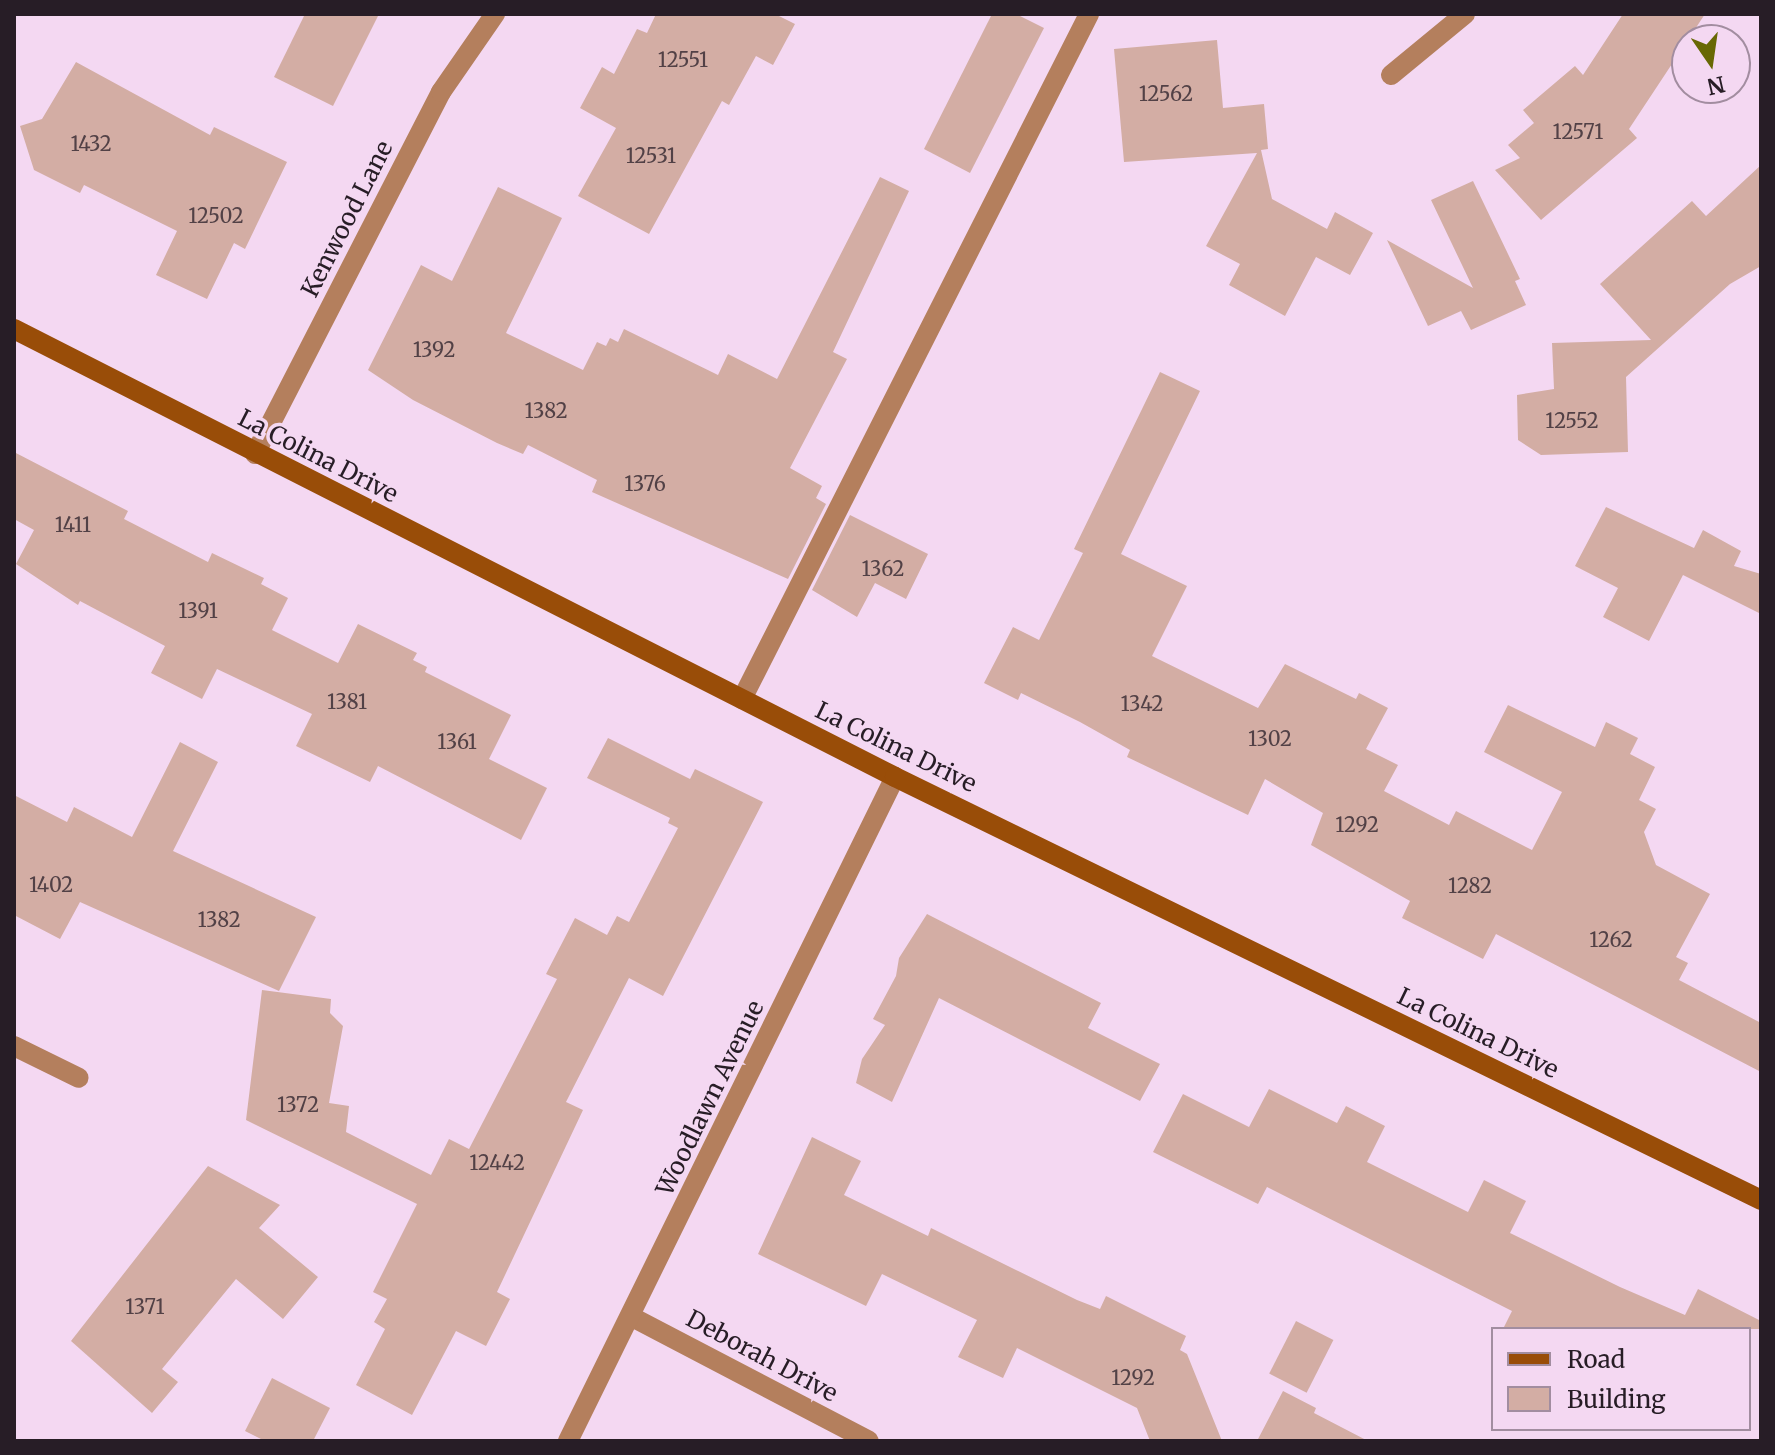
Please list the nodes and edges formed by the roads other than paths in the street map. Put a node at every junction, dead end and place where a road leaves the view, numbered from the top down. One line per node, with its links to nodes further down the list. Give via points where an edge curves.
1 (495, 14): 6 (street, Kenwood Lane, via 441,92)
2 (1089, 14): 7 (street)
3 (1465, 14): 4 (street)
4 (1391, 75)
5 (14, 329): 6 (street, La Colina Drive)
6 (255, 454): 7 (street, La Colina Drive)
7 (742, 699): 8 (street, La Colina Drive)
8 (895, 777): 11 (street, La Colina Drive); 12 (street, Woodlawn Avenue)
9 (14, 1046): 10 (street)
10 (79, 1078)
11 (1761, 1200)
12 (632, 1317): 13 (street, Woodlawn Avenue); 14 (street, Deborah Drive)
13 (568, 1441)
14 (869, 1441)

